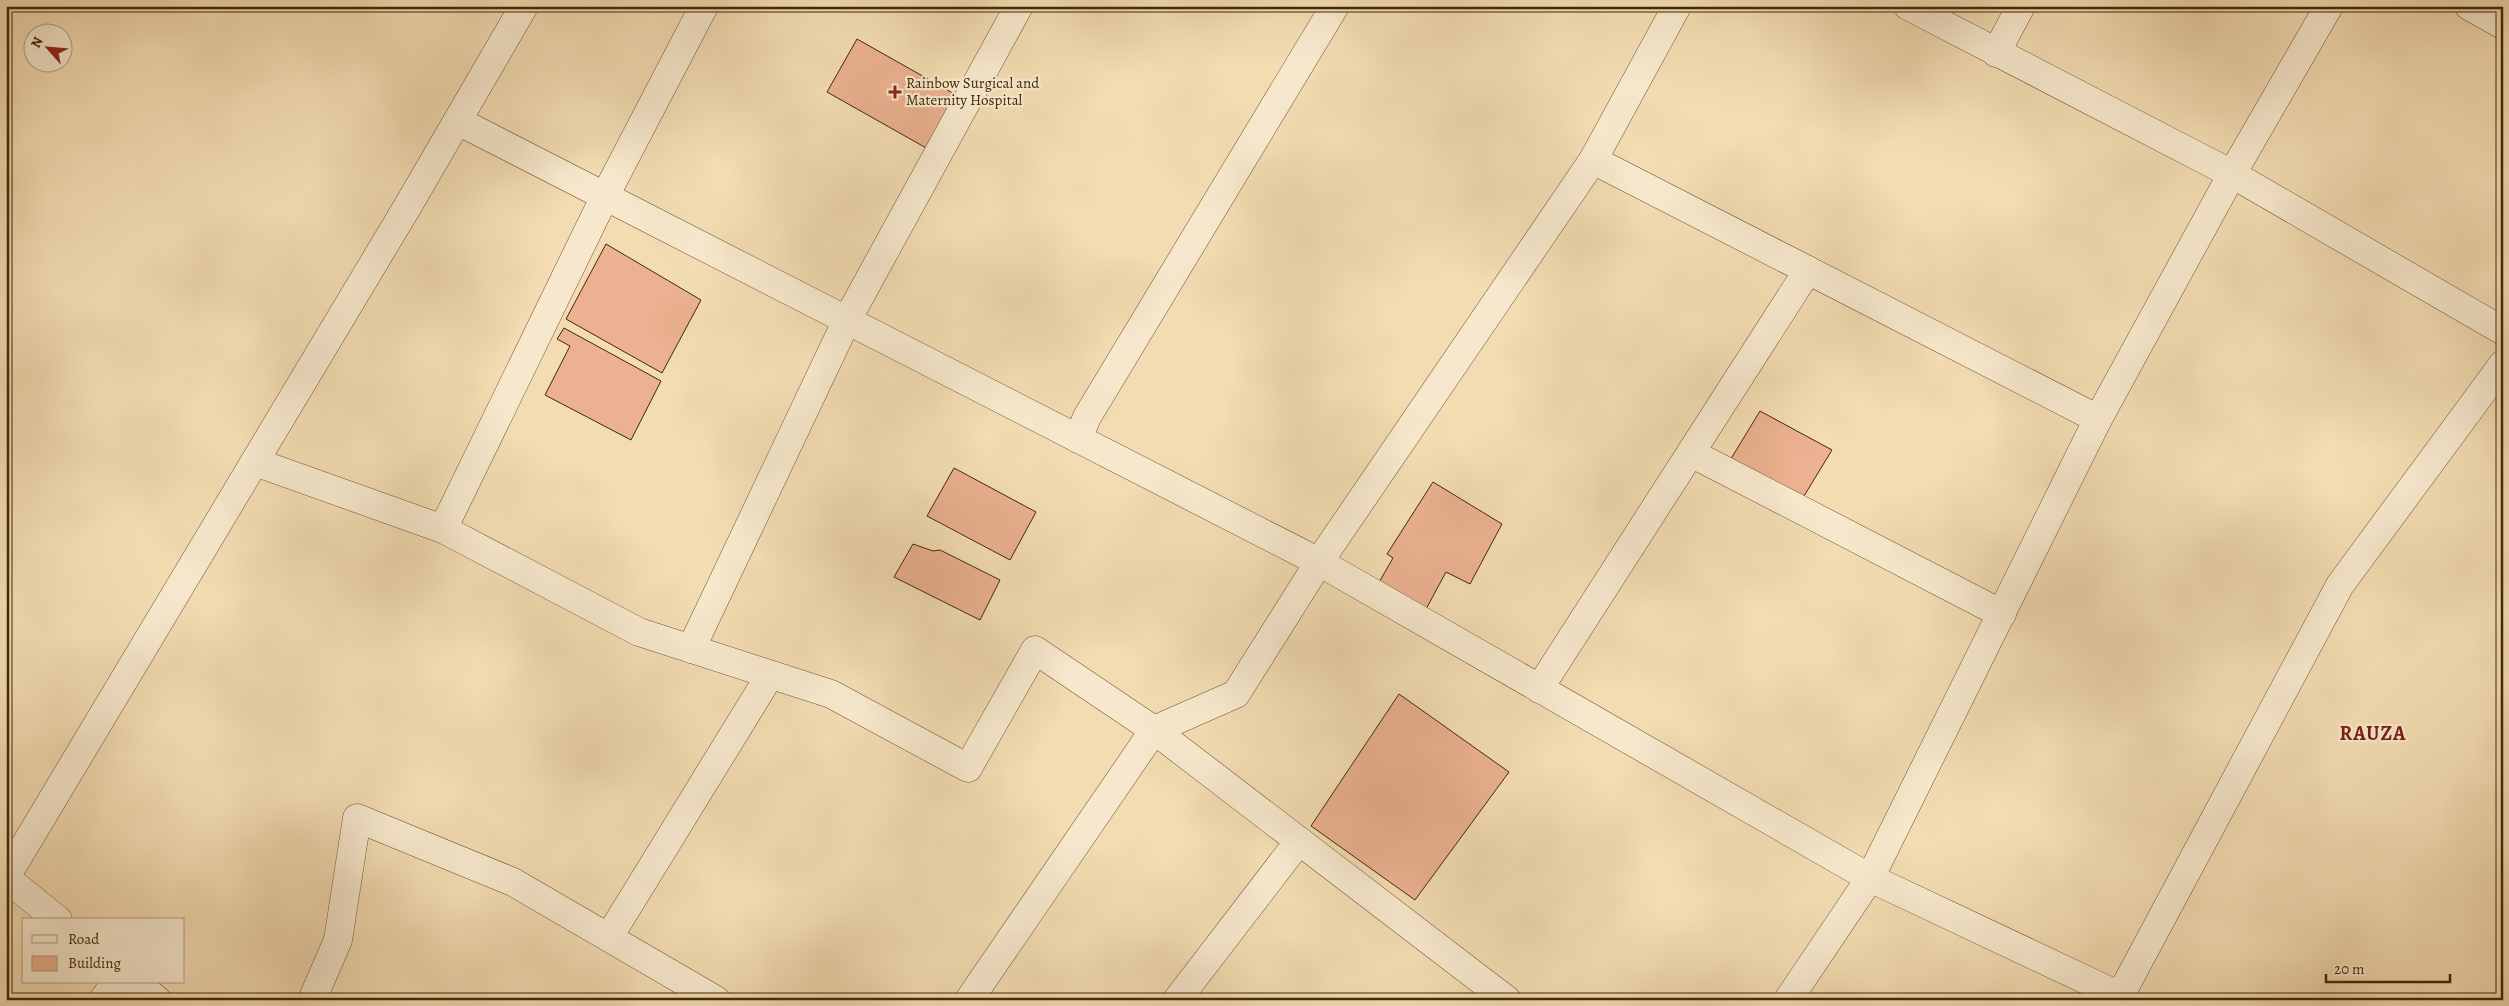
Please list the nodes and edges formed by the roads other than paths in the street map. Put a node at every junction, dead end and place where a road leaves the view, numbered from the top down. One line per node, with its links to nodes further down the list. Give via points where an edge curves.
1 (524, 6): 12 (street)
2 (704, 6): 15 (street)
3 (1019, 6): 17 (street)
4 (1335, 6): 21 (street, via 1087,417)
5 (1676, 6): 13 (street)
6 (1908, 6): 11 (street)
7 (2021, 6): 11 (street)
8 (2329, 6): 14 (street)
9 (2469, 6): 10 (street)
10 (2503, 25)
11 (1996, 53): 14 (street)
12 (458, 121): 15 (street); 23 (street)
13 (1593, 160): 16 (street); 25 (street)
14 (2232, 174): 18 (street); 20 (street)
15 (605, 196): 17 (street); 24 (street)
16 (1808, 270): 20 (street); 22 (street)
17 (847, 320): 21 (street); 27 (street)
18 (2503, 331)
19 (2503, 364): 38 (street, via 2340,585)
20 (2098, 419): 26 (street)
21 (1078, 439): 25 (street)
22 (1691, 453): 26 (street); 29 (street)
23 (255, 462): 24 (street); 32 (street)
24 (443, 529): 27 (street, via 639,632)
25 (1319, 562): 29 (street); 30 (street, via 1236,694)
26 (2002, 614): 33 (street)
27 (691, 649): 28 (street)
28 (770, 675): 30 (street, via 831,694 968,768 1035,650); 35 (street)
29 (1539, 689): 33 (street)
30 (1154, 730): 31 (street); 43 (street)
31 (1299, 841): 44 (street); 45 (street)
32 (6, 877): 34 (street)
33 (1870, 878): 38 (street); 46 (street)
34 (56, 918)
35 (609, 937): 41 (street, via 513,882 357,818 338,940); 42 (street)
36 (115, 984): 39 (street)
37 (137, 984): 40 (street)
38 (2120, 998)
39 (103, 1000)
40 (157, 1000)
41 (312, 1000)
42 (716, 1000)
43 (969, 1000)
44 (1177, 1000)
45 (1507, 1000)
46 (1788, 1000)

